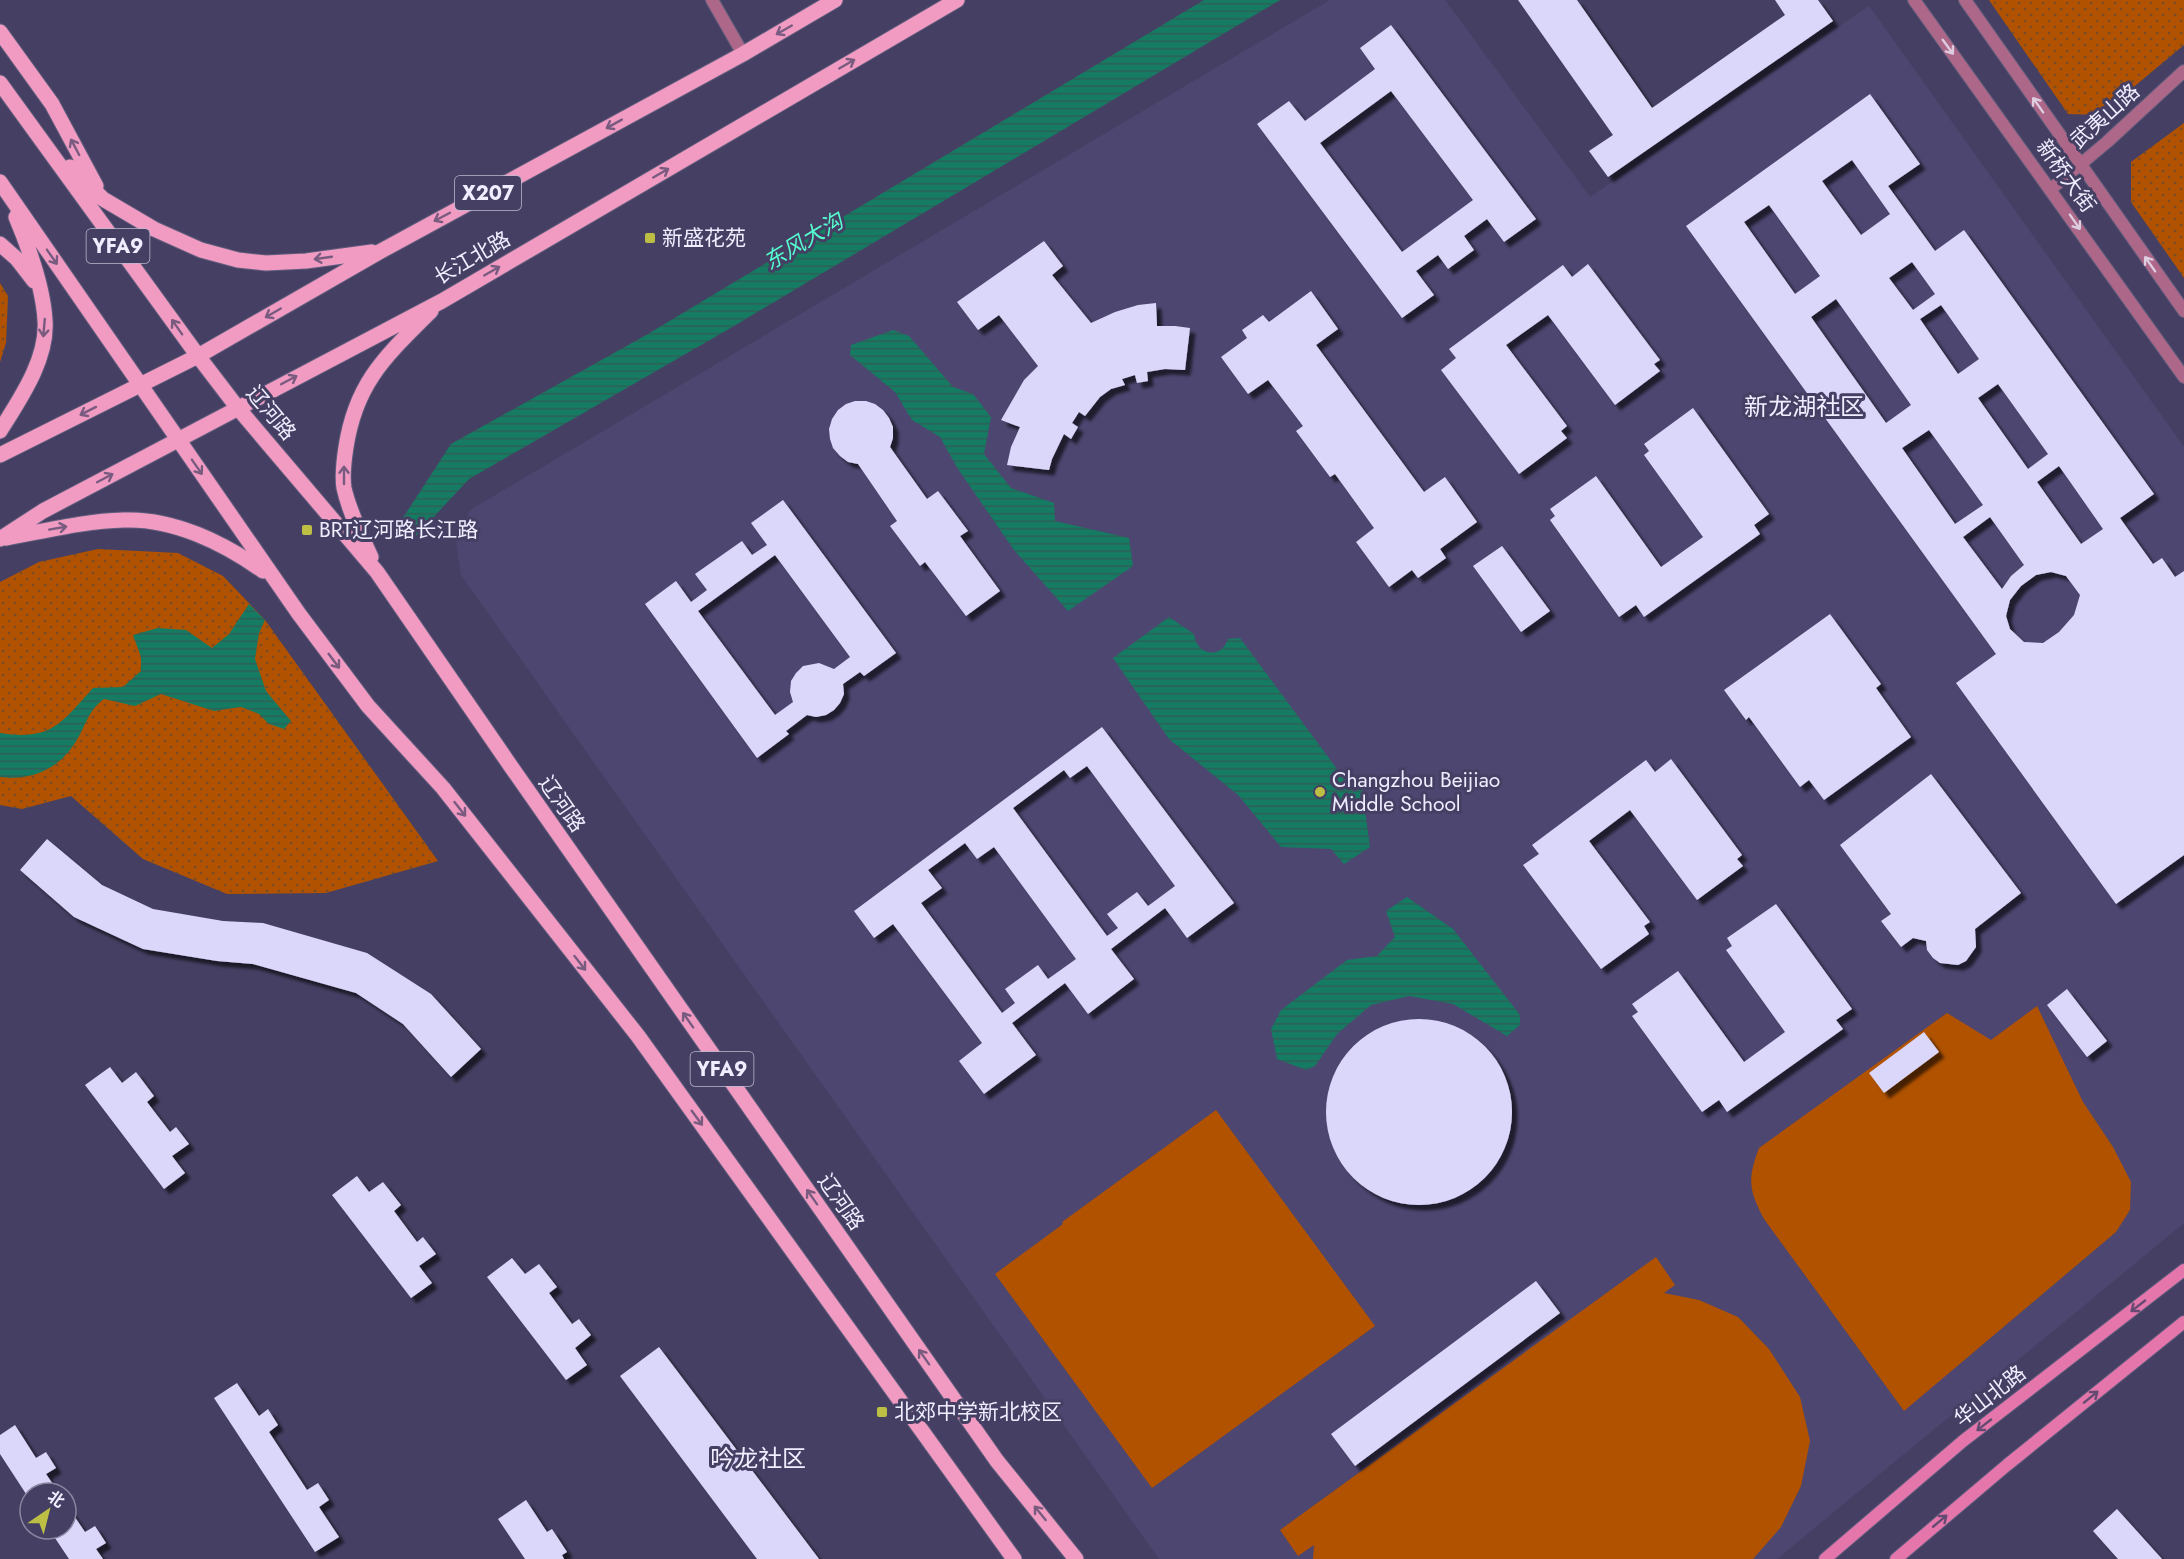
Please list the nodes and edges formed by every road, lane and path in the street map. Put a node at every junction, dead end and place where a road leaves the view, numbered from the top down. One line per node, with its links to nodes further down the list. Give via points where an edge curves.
1 (712, 0): 7 (street)
2 (835, 0): 7 (main road, X207, one-way to 7)
3 (957, 0): 17 (main road, 长江北路, one-way to 3)
4 (1914, 0): 13 (street, 新桥大街, one-way to 13)
5 (1965, 0): 11 (street, 新桥大街, one-way to 5)
6 (0, 32): 14 (main road, one-way to 6, via 52,104)
7 (743, 54): 16 (main road, X207, one-way to 16)
8 (2184, 70): 11 (street, 武夷山路)
9 (0, 83): 10 (main road, 辽河路 / YFA9)
10 (38, 135): 14 (main road); 20 (main road, 辽河路 / YFA9, one-way to 10)
11 (2080, 166): 13 (street, 武夷山路); 19 (street, 新桥大街, one-way to 11)
12 (3, 187): 18 (main road, via 29,249); 22 (main road, YFA9, one-way to 22)
13 (2051, 189): 21 (street, 新桥大街, one-way to 21)
14 (103, 199): 16 (main road, one-way to 14, via 306,261 238,260 154,229)
15 (0, 244): 18 (main road, via 33,277)
16 (381, 251): 20 (main road, X207, one-way to 20)
17 (442, 301): 23 (main road, 长江北路, one-way to 17); 27 (main road, one-way to 17, via 344,487 344,458 359,398 374,371)
18 (43, 304): 24 (main road, one-way to 24, via 45,322 36,365)
19 (2184, 311)
20 (198, 356): 22 (main road, X207); 23 (main road, 辽河路 / YFA9)
21 (2184, 377)
22 (140, 384): 25 (main road, YFA9); 26 (main road, X207, one-way to 26)
23 (237, 407): 25 (main road, 长江北路); 27 (main road, 辽河路 / YFA9)
24 (0, 431)
25 (177, 438): 28 (main road, 长江北路, one-way to 25, via 43,511); 29 (main road, YFA9, one-way to 29)
26 (0, 455)
27 (353, 533): 33 (main road, 辽河路 / YFA9, one-way to 27, via 997,1461)
28 (0, 539): 29 (main road, one-way to 29, via 89,523 126,520 163,524 213,540)
29 (274, 579): 32 (main road, YFA9, one-way to 32, via 368,705 443,788 638,1036)
30 (2184, 1270): 34 (main road, 华山北路, one-way to 34, via 1963,1441)
31 (2184, 1322): 35 (main road, one-way to 31)
32 (1014, 1559)
33 (1076, 1559)
34 (1825, 1559)
35 (1896, 1559)

